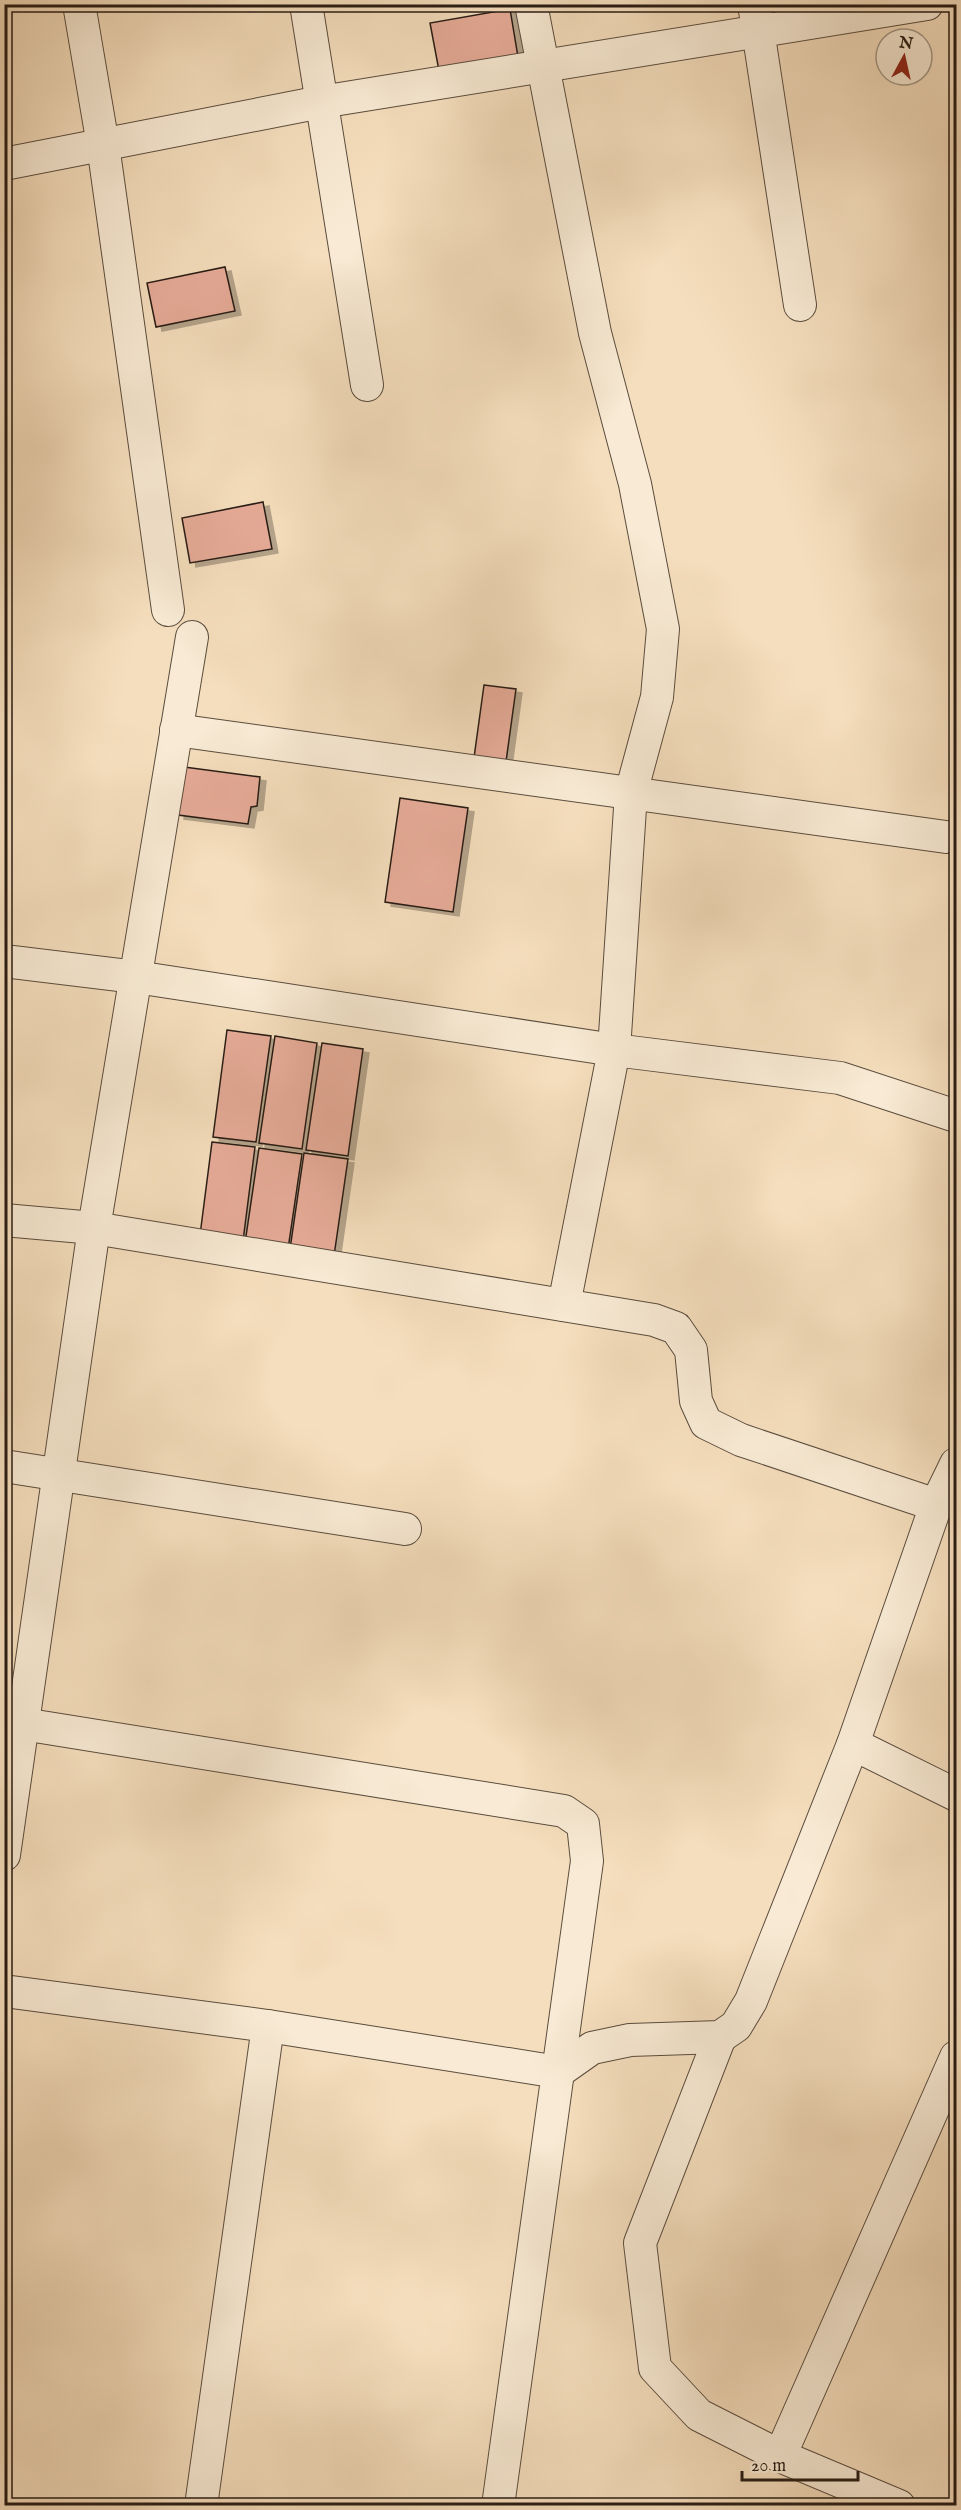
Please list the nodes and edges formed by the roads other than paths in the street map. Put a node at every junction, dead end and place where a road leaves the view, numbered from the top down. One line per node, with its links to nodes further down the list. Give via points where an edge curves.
1 (79, 4): 8 (street)
2 (306, 4): 7 (street)
3 (531, 4): 6 (street)
4 (927, 4): 5 (street)
5 (756, 18): 6 (street); 10 (street)
6 (542, 68): 7 (street); 15 (street, via 595,333 636,484 663,629 657,696)
7 (321, 102): 8 (street); 11 (street)
8 (103, 145): 9 (street); 12 (street)
9 (4, 164)
10 (800, 305)
11 (367, 385)
12 (168, 610)
13 (192, 637): 14 (street)
14 (176, 730): 15 (street); 18 (street)
15 (631, 793): 16 (street); 19 (street)
16 (946, 837)
17 (4, 961): 18 (street)
18 (136, 977): 19 (street); 22 (street)
19 (614, 1050): 20 (street, via 840,1078); 23 (street)
20 (957, 1116)
21 (4, 1220): 22 (street)
22 (94, 1228): 23 (street); 26 (street)
23 (564, 1305): 27 (street, via 654,1320 676,1328 691,1350 696,1401 706,1423 741,1440)
24 (957, 1464): 27 (street)
25 (4, 1466): 26 (street)
26 (58, 1473): 28 (street); 29 (street)
27 (936, 1505): 30 (street)
28 (405, 1529)
29 (14, 1722): 32 (street); 37 (street, via 564,1811 583,1824 587,1861)
30 (853, 1744): 31 (street); 35 (street, via 751,2001 736,2026)
31 (957, 1795)
32 (4, 1855)
33 (4, 1991): 34 (street)
34 (268, 2026): 37 (street); 39 (street)
35 (720, 2037): 37 (street, via 621,2042 592,2048); 38 (street, via 640,2243 655,2368 699,2415)
36 (957, 2057): 38 (street)
37 (558, 2072): 40 (street)
38 (780, 2456): 41 (street)
39 (201, 2505)
40 (498, 2505)
41 (899, 2505)

